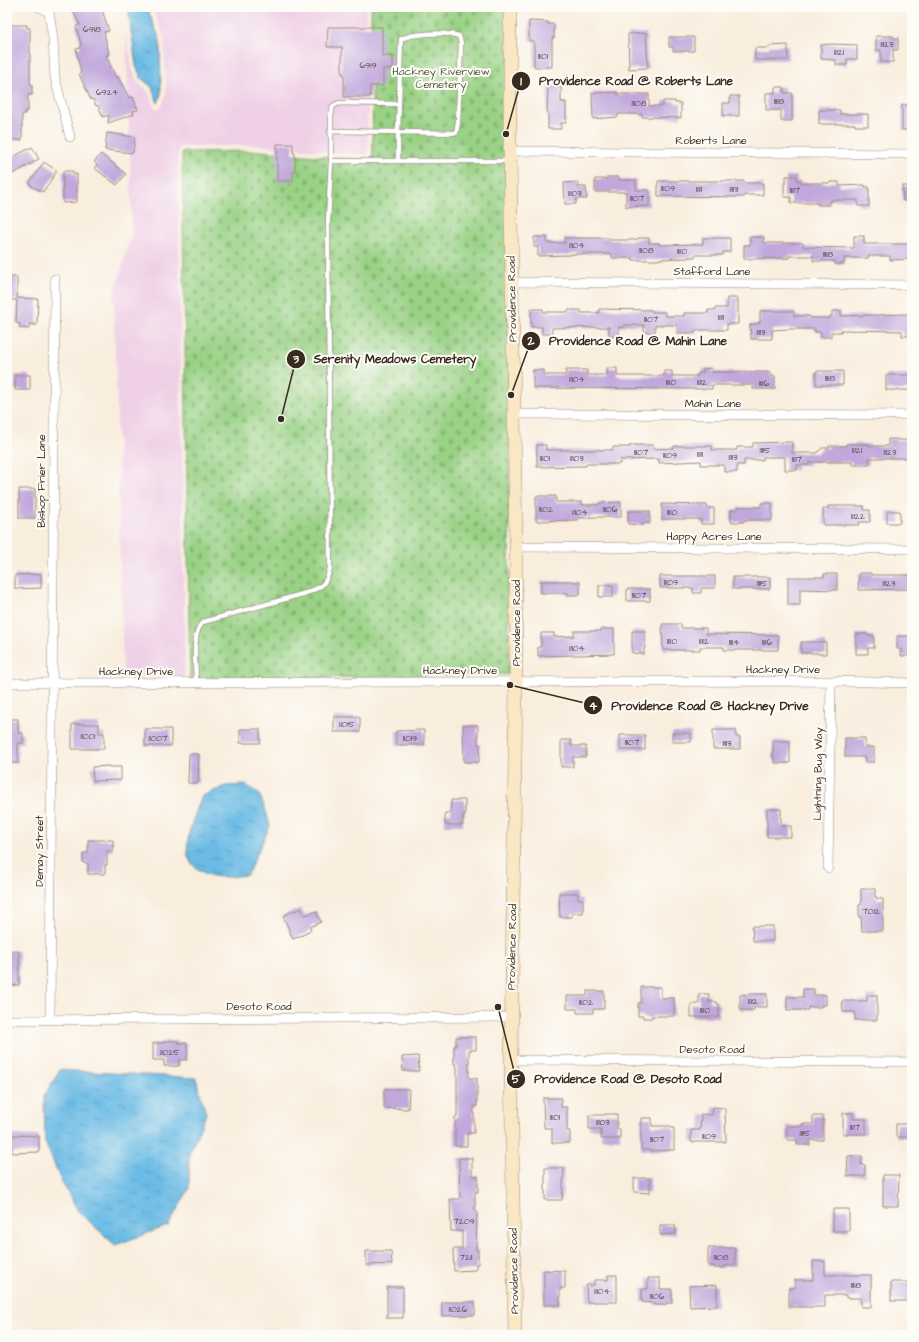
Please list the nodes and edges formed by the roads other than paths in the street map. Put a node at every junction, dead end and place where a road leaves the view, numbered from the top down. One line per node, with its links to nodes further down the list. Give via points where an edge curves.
1 (39, 7): 6 (street, via 49,12 55,78)
2 (510, 7): 8 (street, Providence Road)
3 (399, 104): 4 (lane, via 339,103 333,106); 5 (lane); 5 (lane, via 401,38 408,35 459,36 459,114 456,133)
4 (330, 131): 5 (lane); 9 (lane)
5 (398, 132): 10 (lane)
6 (70, 137)
7 (912, 154): 8 (street, Roberts Lane)
8 (510, 156): 10 (lane); 12 (street, Providence Road)
9 (331, 161): 10 (lane); 22 (lane, via 328,230 328,576 321,588 203,622 198,628 196,639)
10 (398, 161)
11 (55, 279): 21 (street, Bishop Frier Lane)
12 (512, 282): 13 (street, Stafford Lane); 14 (street, Providence Road)
13 (912, 285)
14 (514, 414): 15 (street, Mahin Lane); 16 (street, Providence Road)
15 (912, 415)
16 (516, 547): 17 (street, Happy Acres Lane); 19 (street, Providence Road)
17 (912, 549)
18 (831, 681): 19 (street, Hackney Drive); 23 (street, Hackney Drive); 24 (street, Lightning Bug Way)
19 (516, 682): 22 (street, Hackney Drive); 25 (street, Providence Road)
20 (7, 683): 21 (street, Hackney Drive)
21 (51, 683): 22 (street, Hackney Drive); 26 (street, Demay Street)
22 (196, 683)
23 (912, 683)
24 (828, 868)
25 (512, 1017): 26 (street, Desoto Road); 28 (street, Providence Road)
26 (50, 1019): 27 (street, Desoto Road)
27 (7, 1020)
28 (511, 1060): 29 (street, Desoto Road); 30 (street, Providence Road)
29 (912, 1062)
30 (515, 1335)

